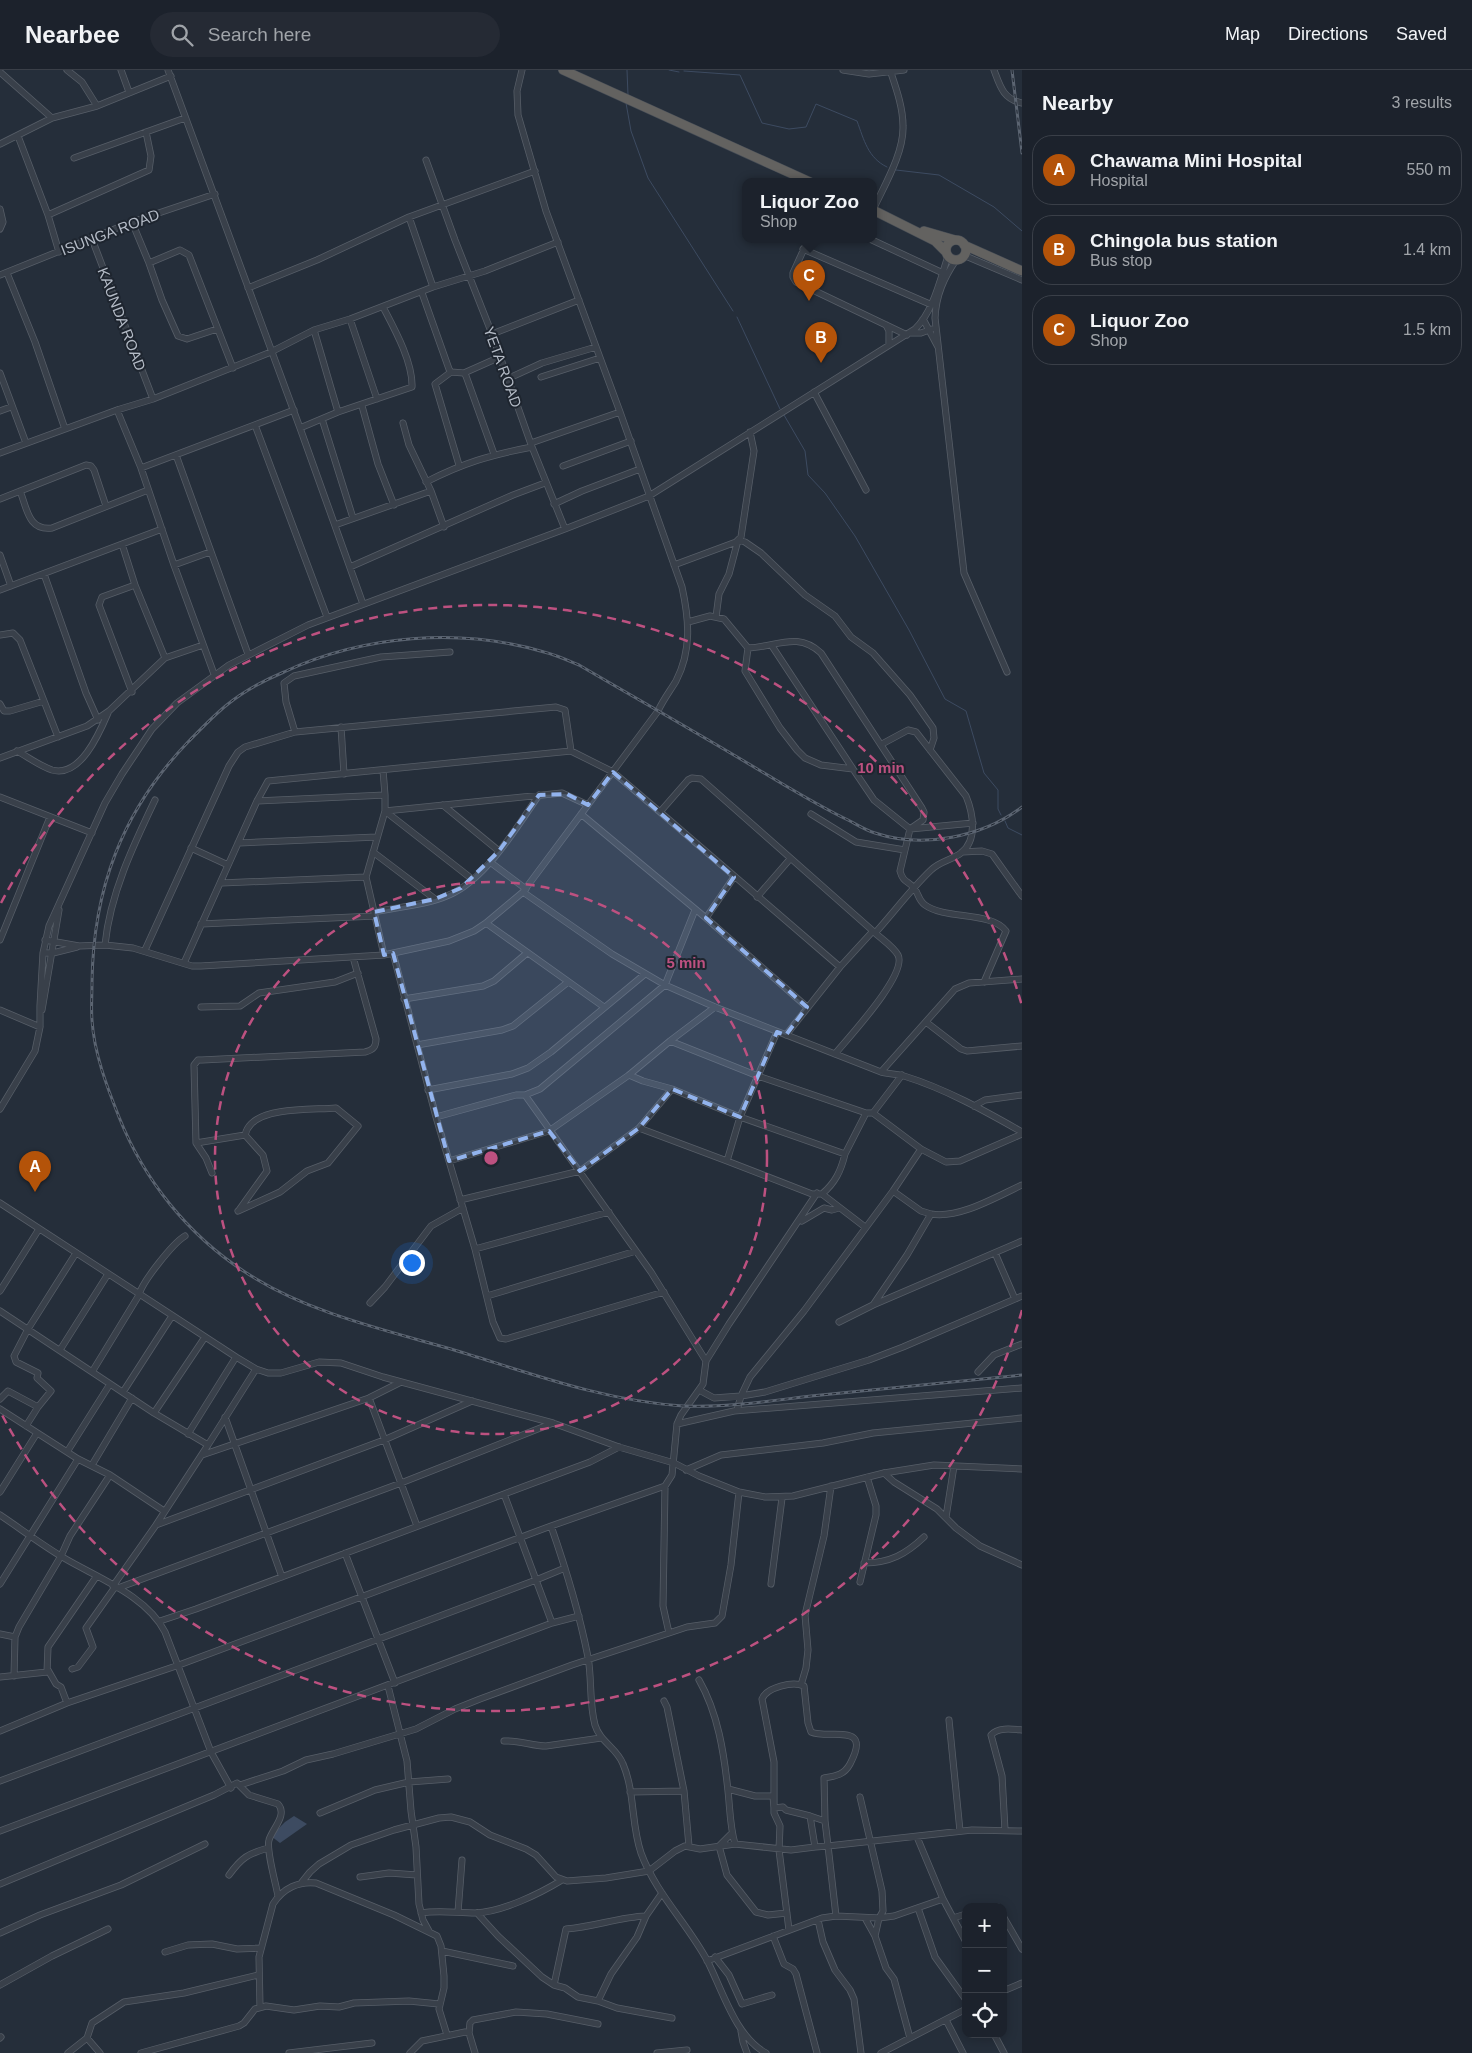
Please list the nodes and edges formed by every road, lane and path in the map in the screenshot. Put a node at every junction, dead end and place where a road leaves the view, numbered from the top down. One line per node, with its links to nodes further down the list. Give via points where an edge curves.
1 (67, 70): 13 (street, via 82,82)
2 (121, 70): 11 (street)
3 (522, 70): 21 (street, via 517,91 518,115)
4 (563, 70): 22 (highway)
5 (843, 70): 8 (street, via 869,74)
6 (904, 70): 8 (street)
7 (994, 70): 12 (street, via 1007,97)
8 (890, 71): 24 (street, via 904,127 902,142)
9 (0, 72): 14 (street)
10 (170, 73): 11 (street); 15 (street)
11 (130, 92): 13 (street)
12 (1022, 103)
13 (97, 106): 14 (street)
14 (52, 118): 17 (street)
15 (186, 118): 16 (street); 23 (street)
16 (146, 132): 19 (street); 28 (street, via 152,156 148,170)
17 (18, 136): 18 (street); 28 (street)
18 (0, 144)
19 (74, 158)
20 (426, 160): 25 (street, YETA ROAD)
21 (535, 170): 25 (street); 35 (street)
22 (801, 178)
23 (215, 194): 30 (street, ISUNGA ROAD); 51 (street)
24 (877, 201)
25 (444, 204): 29 (street); 48 (street, YETA ROAD)
26 (0, 209): 32 (street, via 3,222)
27 (877, 212): 31 (highway)
28 (48, 215): 40 (street)
29 (409, 217): 50 (street); 51 (street, via 318,260)
30 (132, 222): 33 (street, ISUNGA ROAD); 43 (street)
31 (904, 225): 34 (highway); 41 (highway, via 935,241)
32 (0, 229)
33 (92, 239): 40 (street, ISUNGA ROAD); 78 (street, KAUNDA ROAD)
34 (955, 240): 38 (highway); 41 (highway, via 947,245)
35 (558, 242): 48 (street); 53 (street)
36 (877, 242): 46 (street)
37 (806, 243): 39 (street)
38 (964, 245): 41 (highway, via 965,254); 42 (highway)
39 (803, 249): 54 (street); 58 (street, via 793,272 796,282)
40 (59, 252): 45 (street, ISUNGA ROAD)
41 (956, 257): 42 (highway, via 979,256); 46 (street); 46 (street); 49 (street)
42 (998, 260): 44 (highway)
43 (150, 263): 60 (street, via 178,336 187,339); 60 (street, via 180,250 189,254)
44 (1022, 271)
45 (7, 273): 47 (street, ISUNGA ROAD); 91 (street)
46 (944, 273): 54 (street)
47 (0, 275)
48 (469, 276): 50 (street); 63 (street, YETA ROAD)
49 (1022, 280)
50 (433, 287): 52 (street)
51 (248, 288): 68 (street)
52 (422, 293): 55 (street); 72 (street)
53 (579, 300): 63 (street); 66 (street)
54 (933, 306): 57 (street); 59 (street)
55 (383, 307): 56 (street); 79 (street, via 405,354 412,384 409,389)
56 (350, 319): 61 (street); 79 (street)
57 (923, 319): 62 (street); 64 (street)
58 (886, 325): 64 (street); 65 (street)
59 (935, 326): 62 (street); 67 (street)
60 (217, 328): 71 (street)
61 (314, 330): 68 (street); 85 (street)
62 (926, 331): 64 (street); 67 (street)
63 (492, 334): 69 (street, YETA ROAD)
64 (908, 334): 65 (street)
65 (889, 344): 77 (street)
66 (596, 347): 70 (street); 76 (street, via 542,363)
67 (939, 349): 141 (street, via 964,573)
68 (271, 352): 71 (street); 83 (street)
69 (500, 357): 74 (street); 76 (street, YETA ROAD)
70 (600, 358): 75 (street); 86 (street)
71 (233, 368): 78 (street)
72 (451, 372): 74 (street); 99 (street, via 435,384)
73 (0, 373): 81 (street)
74 (464, 373): 97 (street)
75 (541, 377)
76 (507, 379): 95 (street, YETA ROAD)
77 (814, 392): 92 (street); 106 (street)
78 (153, 399): 82 (street)
79 (377, 399): 80 (street)
80 (362, 406): 85 (street); 112 (street, via 378,464)
81 (11, 407): 84 (street); 94 (street)
82 (117, 410): 91 (street); 101 (street)
83 (294, 410): 89 (street); 90 (street)
84 (0, 411)
85 (338, 412): 87 (street)
86 (620, 412): 93 (street); 95 (street)
87 (322, 419): 90 (street); 114 (street)
88 (403, 423): 103 (street)
89 (255, 425): 98 (street); 131 (street)
90 (300, 428): 115 (street)
91 (65, 429): 94 (street)
92 (750, 432): 109 (street); 119 (street, via 754,451 743,532)
93 (630, 441): 100 (street); 102 (street)
94 (26, 443): 96 (street)
95 (531, 445): 97 (street); 104 (street, YETA ROAD)
96 (0, 453)
97 (494, 454): 99 (street)
98 (176, 455): 101 (street); 121 (street)
99 (459, 465): 103 (street)
100 (563, 466)
101 (141, 468): 105 (street)
102 (640, 469): 109 (street); 111 (street)
103 (426, 482): 108 (street)
104 (545, 483): 111 (street, YETA ROAD); 116 (street)
105 (148, 490): 113 (street); 117 (street)
106 (866, 490)
107 (20, 491): 110 (street); 113 (street, via 31,520 40,528 52,528); 113 (street, via 86,465 94,470)
108 (432, 491): 112 (street); 116 (street)
109 (649, 496): 118 (street); 123 (street)
110 (0, 499)
111 (554, 504): 118 (street, YETA ROAD)
112 (394, 505): 114 (street)
113 (106, 506)
114 (353, 518): 115 (street)
115 (335, 525): 125 (street)
116 (444, 526): 125 (street)
117 (162, 529): 120 (street); 124 (street)
118 (565, 529): 130 (street)
119 (739, 540): 123 (street); 132 (street, via 719,594); 152 (street, via 761,553 805,595 836,616 851,637 873,653 910,695 933,728)
120 (122, 544): 126 (street); 127 (street)
121 (210, 552): 124 (street); 139 (street)
122 (0, 555): 128 (street)
123 (674, 565): 133 (street, via 682,587)
124 (174, 566): 135 (street)
125 (350, 567): 130 (street)
126 (44, 574): 128 (street); 147 (street)
127 (135, 585): 140 (street); 143 (street, via 102,597 99,605)
128 (11, 586): 129 (street)
129 (0, 590)
130 (362, 604): 131 (street)
131 (327, 617): 139 (street)
132 (716, 617): 133 (street); 137 (street, via 729,623)
133 (688, 622): 158 (street, via 687,648 676,681)
134 (0, 635): 144 (street, via 13,633 20,640)
135 (203, 645): 140 (street); 142 (street)
136 (772, 646): 137 (street); 151 (street, via 799,641 812,645 827,661); 156 (street)
137 (748, 648): 156 (street, via 745,671 797,750 805,758 821,765)
138 (450, 652): 149 (street, via 381,656 294,676 284,683)
139 (248, 654): 142 (street)
140 (165, 658): 143 (street)
141 (1007, 672)
142 (214, 674): 174 (street, via 176,703 152,729 122,774)
143 (132, 692): 146 (street)
144 (44, 701): 145 (street, via 10,711 4,710); 150 (street)
145 (0, 704)
146 (109, 711): 147 (street); 153 (street, via 93,743 71,768 52,770)
147 (98, 720): 150 (street)
148 (341, 727): 149 (street); 154 (street, via 556,707 564,710); 159 (street)
149 (295, 732): 177 (street, via 262,740 238,752 228,766)
150 (58, 737): 153 (street)
151 (882, 744): 152 (street, via 912,730); 173 (street, via 924,812 923,820)
152 (930, 750): 172 (street, via 966,796)
153 (17, 751): 155 (street)
154 (571, 751): 157 (street); 158 (street)
155 (0, 758)
156 (853, 769): 173 (street, via 878,804)
157 (383, 770): 159 (street); 160 (street)
158 (613, 772): 166 (street); 168 (street)
159 (344, 774): 164 (street, via 268,781)
160 (385, 795): 164 (street); 167 (street)
161 (539, 796): 165 (street); 166 (street, via 567,794); 180 (street)
162 (0, 797): 171 (street)
163 (155, 800): 204 (street, via 115,897 107,923)
164 (257, 801): 176 (street)
165 (443, 805): 167 (street); 180 (street)
166 (588, 806): 169 (street)
167 (385, 811): 175 (street); 187 (street)
168 (660, 812): 182 (street, via 688,780 701,779); 186 (street)
169 (582, 814): 190 (street); 195 (street)
170 (811, 814): 178 (street, via 856,842)
171 (50, 817): 174 (street); 201 (street)
172 (973, 823): 173 (street); 181 (street, via 972,833)
173 (910, 828): 178 (street)
174 (92, 833): 194 (street)
175 (377, 837): 176 (street); 179 (street)
176 (238, 843): 184 (street)
177 (191, 848): 184 (street); 206 (street)
178 (905, 850): 189 (street, via 900,874)
179 (372, 852): 185 (street); 193 (street)
180 (499, 852): 183 (street)
181 (962, 852): 189 (street, via 937,864); 191 (street, via 992,854)
182 (790, 859): 192 (street); 200 (street)
183 (490, 862): 187 (street); 190 (street)
184 (228, 865): 188 (street)
185 (366, 877): 188 (street); 196 (street)
186 (734, 878): 192 (street); 197 (street)
187 (472, 879): 193 (street, via 455,892)
188 (221, 883): 199 (street)
189 (914, 888): 200 (street); 219 (street, via 918,898 934,910 992,921 1004,928 1005,934)
190 (524, 890): 198 (street); 216 (street)
191 (1022, 896)
192 (757, 897): 214 (street)
193 (435, 899): 196 (street)
194 (59, 906): 202 (street); 203 (street)
195 (695, 910): 197 (street); 220 (street)
196 (374, 914): 199 (street); 211 (street)
197 (706, 918): 225 (street)
198 (486, 923): 208 (street, via 449,941); 209 (street)
199 (201, 924): 213 (street)
200 (874, 932): 214 (street); 235 (street, via 898,955 899,965 889,988)
201 (0, 940)
202 (45, 940): 203 (street); 207 (street)
203 (55, 941): 205 (street); 210 (street)
204 (105, 945): 205 (street); 206 (street)
205 (80, 946): 210 (street)
206 (145, 950): 213 (street)
207 (43, 953): 210 (street); 227 (street)
208 (393, 953): 211 (street); 221 (street)
209 (527, 953): 218 (street); 221 (street, via 483,986)
210 (53, 954): 227 (street)
211 (384, 954): 212 (street)
212 (353, 957): 213 (street, via 211,966); 215 (street)
213 (184, 963)
214 (840, 967): 225 (street)
215 (358, 972): 222 (street, via 335,982 259,993 240,1006); 256 (street, via 376,1039 372,1050 198,1060 194,1065)
216 (645, 974): 220 (street); 223 (street)
217 (1022, 979): 219 (street)
218 (568, 982): 223 (street); 233 (street, via 513,1026)
219 (984, 982): 228 (street, via 968,983 955,989)
220 (665, 985): 224 (street); 244 (street, via 540,1089)
221 (404, 999): 233 (street)
222 (201, 1007)
223 (604, 1007): 243 (street, via 551,1052 520,1072)
224 (715, 1007): 230 (street); 232 (street)
225 (806, 1007): 231 (street)
226 (0, 1010): 229 (street)
227 (41, 1012): 229 (street)
228 (926, 1022): 234 (street, via 967,1051); 237 (street)
229 (40, 1027): 247 (street, via 35,1051)
230 (777, 1032): 231 (street); 240 (street)
231 (786, 1035): 235 (street)
232 (670, 1041): 236 (street); 240 (street)
233 (417, 1045): 243 (street)
234 (1022, 1046)
235 (836, 1054): 237 (street)
236 (639, 1067): 238 (street); 241 (street)
237 (882, 1072): 239 (street)
238 (629, 1075): 241 (street); 253 (street)
239 (902, 1075): 246 (street); 249 (street)
240 (758, 1076): 248 (street); 251 (street)
241 (644, 1081): 242 (street)
242 (672, 1089): 251 (street); 252 (street)
243 (428, 1090): 250 (street)
244 (525, 1095): 250 (street); 253 (street)
245 (1022, 1095): 246 (street, via 985,1100)
246 (974, 1106): 254 (street)
247 (0, 1109)
248 (866, 1113): 249 (street); 258 (street)
249 (873, 1113): 257 (street)
250 (436, 1117): 259 (street)
251 (740, 1117): 258 (street); 260 (street)
252 (640, 1128): 260 (street); 261 (street)
253 (549, 1131): 259 (street); 261 (street)
254 (1022, 1133): 257 (street, via 953,1163)
255 (244, 1135): 255 (street, via 263,1155 268,1171 238,1211 280,1192 307,1171 328,1163 358,1126 336,1108 293,1111 266,1115 251,1124); 256 (street)
256 (196, 1143): 262 (street)
257 (921, 1149): 264 (street)
258 (845, 1154): 265 (street, via 841,1170)
259 (449, 1161): 266 (street)
260 (727, 1161): 265 (street, via 812,1194)
261 (580, 1171): 266 (street); 270 (street)
262 (212, 1173)
263 (1022, 1185): 271 (street, via 960,1212 941,1216)
264 (893, 1191): 271 (street, via 921,1211); 273 (street)
265 (820, 1194): 269 (street); 272 (street)
266 (460, 1200): 268 (street)
267 (0, 1204): 274 (street)
268 (463, 1208): 277 (street); 288 (street, via 431,1226)
269 (839, 1208): 272 (street, via 824,1208); 273 (street)
270 (609, 1212): 277 (street); 278 (street)
271 (931, 1214): 289 (street)
272 (795, 1226): 298 (street)
273 (865, 1227): 307 (street, via 804,1311 750,1377)
274 (39, 1229): 279 (street); 282 (street)
275 (185, 1236): 284 (street, via 141,1286)
276 (1022, 1242): 280 (street)
277 (475, 1249): 285 (street)
278 (636, 1251): 283 (street); 285 (street)
279 (76, 1253): 281 (street); 293 (street)
280 (996, 1253): 287 (street); 289 (street)
281 (108, 1274): 284 (street); 296 (street)
282 (0, 1290)
283 (664, 1292): 285 (street, via 503,1339 495,1327); 298 (street)
284 (139, 1295): 291 (street); 300 (street)
285 (487, 1296)
286 (1022, 1296): 287 (street)
287 (1015, 1298): 307 (street, via 869,1360 766,1392)
288 (370, 1303)
289 (873, 1305): 292 (street)
290 (0, 1311): 293 (street)
291 (172, 1316): 294 (street); 306 (street)
292 (839, 1322)
293 (28, 1329): 296 (street); 312 (street, via 14,1360 38,1373 37,1378 51,1391)
294 (205, 1337): 297 (street); 315 (street)
295 (1022, 1344): 301 (street, via 994,1355)
296 (60, 1350): 300 (street)
297 (236, 1357): 299 (street); 322 (street)
298 (706, 1362): 305 (street)
299 (256, 1369): 302 (street, via 281,1373 328,1361); 316 (street)
300 (92, 1372): 303 (street)
301 (978, 1372)
302 (402, 1382): 309 (street); 311 (street)
303 (110, 1384): 306 (street); 327 (street)
304 (1022, 1388): 314 (street)
305 (699, 1390): 307 (street, via 714,1398); 319 (street)
306 (123, 1392): 308 (street)
307 (741, 1396): 314 (street)
308 (132, 1398): 315 (street); 331 (street)
309 (369, 1398): 323 (street); 324 (street)
310 (0, 1399): 312 (street, via 8,1391)
311 (472, 1401): 318 (street); 323 (street)
312 (38, 1406): 320 (street)
313 (0, 1409): 320 (street)
314 (734, 1411): 319 (street)
315 (154, 1413): 322 (street)
316 (225, 1417): 324 (street); 325 (street)
317 (1022, 1418): 334 (street, via 873,1433 823,1443 727,1454)
318 (553, 1423): 326 (street); 338 (street)
319 (677, 1424): 330 (street)
320 (26, 1426): 321 (street)
321 (37, 1433): 327 (street); 341 (street); 343 (street)
322 (188, 1434): 325 (street)
323 (384, 1440): 338 (street); 342 (street)
324 (234, 1444): 328 (street); 342 (street)
325 (208, 1445): 328 (street)
326 (619, 1448): 330 (street); 345 (street)
327 (66, 1452): 329 (street)
328 (202, 1455): 347 (street)
329 (78, 1459): 331 (street); 354 (street)
330 (674, 1463): 334 (street); 339 (street, via 670,1479)
331 (92, 1465): 336 (street)
332 (954, 1466): 333 (street); 335 (street, via 934,1465); 349 (street)
333 (1022, 1469)
334 (686, 1470): 344 (street)
335 (884, 1473): 337 (street); 349 (street)
336 (110, 1475): 347 (street); 358 (street, via 70,1536)
337 (867, 1477): 340 (street); 359 (street, via 876,1506)
338 (401, 1483): 351 (street); 353 (street)
339 (664, 1486): 352 (street); 373 (street, via 663,1606)
340 (831, 1486): 346 (street); 384 (street, via 824,1536 805,1615 808,1650)
341 (0, 1488)
342 (250, 1490): 350 (street); 353 (street)
343 (0, 1492)
344 (739, 1492): 346 (street); 373 (street, via 722,1616 715,1623)
345 (504, 1494): 351 (street); 356 (street)
346 (782, 1498): 367 (street)
347 (164, 1511): 350 (street)
348 (0, 1516): 354 (street)
349 (946, 1517): 360 (street, via 980,1546)
350 (156, 1525): 368 (street)
351 (417, 1526): 357 (street)
352 (551, 1526): 356 (street); 361 (street)
353 (266, 1533): 363 (street); 368 (street)
354 (30, 1536): 358 (street); 366 (street)
355 (924, 1537): 359 (street, via 895,1558)
356 (520, 1538): 364 (street); 369 (street)
357 (345, 1553): 363 (street); 369 (street)
358 (61, 1556): 362 (street); 375 (street)
359 (864, 1563): 365 (street)
360 (1022, 1565)
361 (565, 1568): 364 (street); 370 (street)
362 (96, 1577): 368 (street); 380 (street, via 48,1647)
363 (282, 1577): 371 (street)
364 (536, 1580): 372 (street); 376 (street)
365 (860, 1582)
366 (0, 1584)
367 (771, 1584)
368 (115, 1587): 371 (street, via 141,1602); 379 (street, via 86,1628 93,1646 78,1667)
369 (362, 1597): 376 (street); 378 (street)
370 (579, 1616): 372 (street); 377 (street)
371 (160, 1621): 378 (street)
372 (552, 1623): 385 (street)
373 (669, 1633): 377 (street)
374 (0, 1634): 375 (street)
375 (15, 1637): 381 (street)
376 (378, 1639): 385 (street); 388 (street)
377 (588, 1660): 392 (street, via 480,1699 416,1729); 393 (street, via 592,1707)
378 (179, 1665): 387 (street); 388 (street)
379 (72, 1669)
380 (48, 1670): 381 (street); 387 (street, via 56,1684 61,1686)
381 (14, 1676): 382 (street)
382 (0, 1678)
383 (699, 1680): 401 (street, via 715,1714)
384 (801, 1684): 405 (street, via 781,1687 762,1696 775,1771); 408 (street, via 806,1689 811,1732 848,1734 855,1742 856,1750 846,1770 838,1776 824,1778)
385 (392, 1685): 392 (street); 395 (street)
386 (664, 1701): 402 (street)
387 (67, 1703): 391 (street)
388 (196, 1708): 395 (street); 397 (street)
389 (949, 1720): 412 (street)
390 (1022, 1730): 410 (street, via 1007,1729 991,1735 1002,1776)
391 (0, 1731)
392 (400, 1732): 398 (street); 399 (street, via 306,1760)
393 (601, 1738): 394 (street, via 546,1746); 403 (street, via 621,1758)
394 (504, 1741)
395 (211, 1752): 400 (street); 411 (street)
396 (448, 1778): 398 (street)
397 (0, 1781)
398 (409, 1782): 406 (street, via 375,1790); 409 (street)
399 (240, 1785): 400 (street, via 235,1784); 423 (street, via 248,1795 281,1807)
400 (231, 1788): 432 (street)
401 (728, 1789): 405 (street, via 755,1796 773,1796); 414 (street)
402 (684, 1791): 403 (street); 419 (street)
403 (630, 1792): 426 (street, via 637,1838)
404 (860, 1797): 416 (street)
405 (774, 1808): 407 (street, via 783,1807); 424 (street, via 780,1826)
406 (320, 1813)
407 (810, 1816): 408 (street); 422 (street)
408 (825, 1821): 421 (street)
409 (412, 1824): 428 (street); 430 (street, via 451,1817 470,1822 490,1836 536,1855); 431 (street, via 339,1850)
410 (1006, 1830): 412 (street); 413 (street)
411 (0, 1831)
412 (960, 1831): 415 (street)
413 (1022, 1831)
414 (732, 1833): 418 (street); 420 (street)
415 (917, 1837): 416 (street); 435 (street)
416 (870, 1841): 421 (street); 445 (street, via 882,1891 883,1907)
417 (205, 1844): 452 (street, via 121,1885)
418 (735, 1844): 420 (street); 424 (street)
419 (690, 1846): 420 (street); 426 (street, via 680,1848)
420 (719, 1846): 438 (street, via 727,1875 756,1912 768,1915)
421 (828, 1846): 422 (street); 443 (street)
422 (815, 1847): 424 (street)
423 (268, 1848): 427 (street, via 238,1861); 434 (street)
424 (780, 1850): 438 (street)
425 (462, 1860): 437 (street)
426 (649, 1871): 430 (street, via 598,1880); 433 (street)
427 (230, 1875)
428 (417, 1875): 429 (street, via 388,1873); 439 (street)
429 (360, 1877)
430 (562, 1880): 440 (street, via 519,1901)
431 (302, 1882): 434 (street); 451 (street, via 327,1887)
432 (0, 1884)
433 (662, 1893): 442 (street); 461 (street)
434 (278, 1896): 456 (street)
435 (943, 1899): 436 (street); 446 (street)
436 (918, 1908): 445 (street); 468 (street, via 935,1957)
437 (458, 1912): 439 (street); 440 (street)
438 (787, 1912): 450 (street)
439 (421, 1913): 451 (street)
440 (477, 1913): 466 (street)
441 (962, 1915): 446 (street)
442 (646, 1916): 466 (street, via 566,1929); 470 (street)
443 (836, 1916): 444 (street); 447 (street)
444 (865, 1918): 445 (street); 455 (street)
445 (879, 1918): 455 (street)
446 (953, 1918): 453 (street)
447 (818, 1920): 450 (street); 495 (street, via 835,1970 854,1999)
448 (1007, 1923): 457 (street)
449 (108, 1929): 465 (street)
450 (789, 1930): 454 (street)
451 (430, 1932): 458 (street, via 438,1936)
452 (0, 1933)
453 (962, 1935)
454 (773, 1936): 460 (street); 494 (street, via 784,1964 796,1974)
455 (875, 1936): 481 (street, via 886,1968 894,1979)
456 (260, 1948): 459 (street, via 188,1945); 463 (street)
457 (1022, 1949)
458 (442, 1951): 462 (street); 471 (street, via 444,1988)
459 (165, 1952)
460 (714, 1957): 461 (street); 469 (street, via 729,1975 742,2004)
461 (707, 1960): 477 (street)
462 (513, 1966)
463 (258, 1975): 472 (street); 480 (street, via 184,1993 124,2002 92,2023)
464 (1022, 1983): 467 (street)
465 (0, 1985)
466 (554, 1985): 470 (street, via 578,1997)
467 (1007, 1989)
468 (962, 1994)
469 (772, 1995)
470 (598, 2001): 474 (street, via 617,2008)
471 (439, 2004): 472 (street, via 409,2001 354,2003 294,2010); 479 (street)
472 (260, 2007): 487 (street, via 239,2026)
473 (962, 2011): 475 (street)
474 (672, 2018)
475 (946, 2020): 481 (street); 497 (street)
476 (598, 2024): 478 (street, via 547,2014 509,2013 471,2021)
477 (741, 2029): 492 (street); 493 (street, via 756,2047)
478 (468, 2033): 479 (street); 490 (street)
479 (448, 2035): 489 (street, via 422,2041)
480 (87, 2038): 485 (street); 486 (street)
481 (910, 2038): 496 (street)
482 (996, 2038): 498 (street)
483 (372, 2044): 488 (street)
484 (687, 2050): 491 (street)
485 (68, 2053)
486 (100, 2053)
487 (140, 2053)
488 (289, 2053)
489 (410, 2053)
490 (475, 2053)
491 (657, 2053)
492 (747, 2053)
493 (766, 2053)
494 (817, 2053)
495 (862, 2053)
496 (881, 2053)
497 (963, 2053)
498 (1004, 2053)

